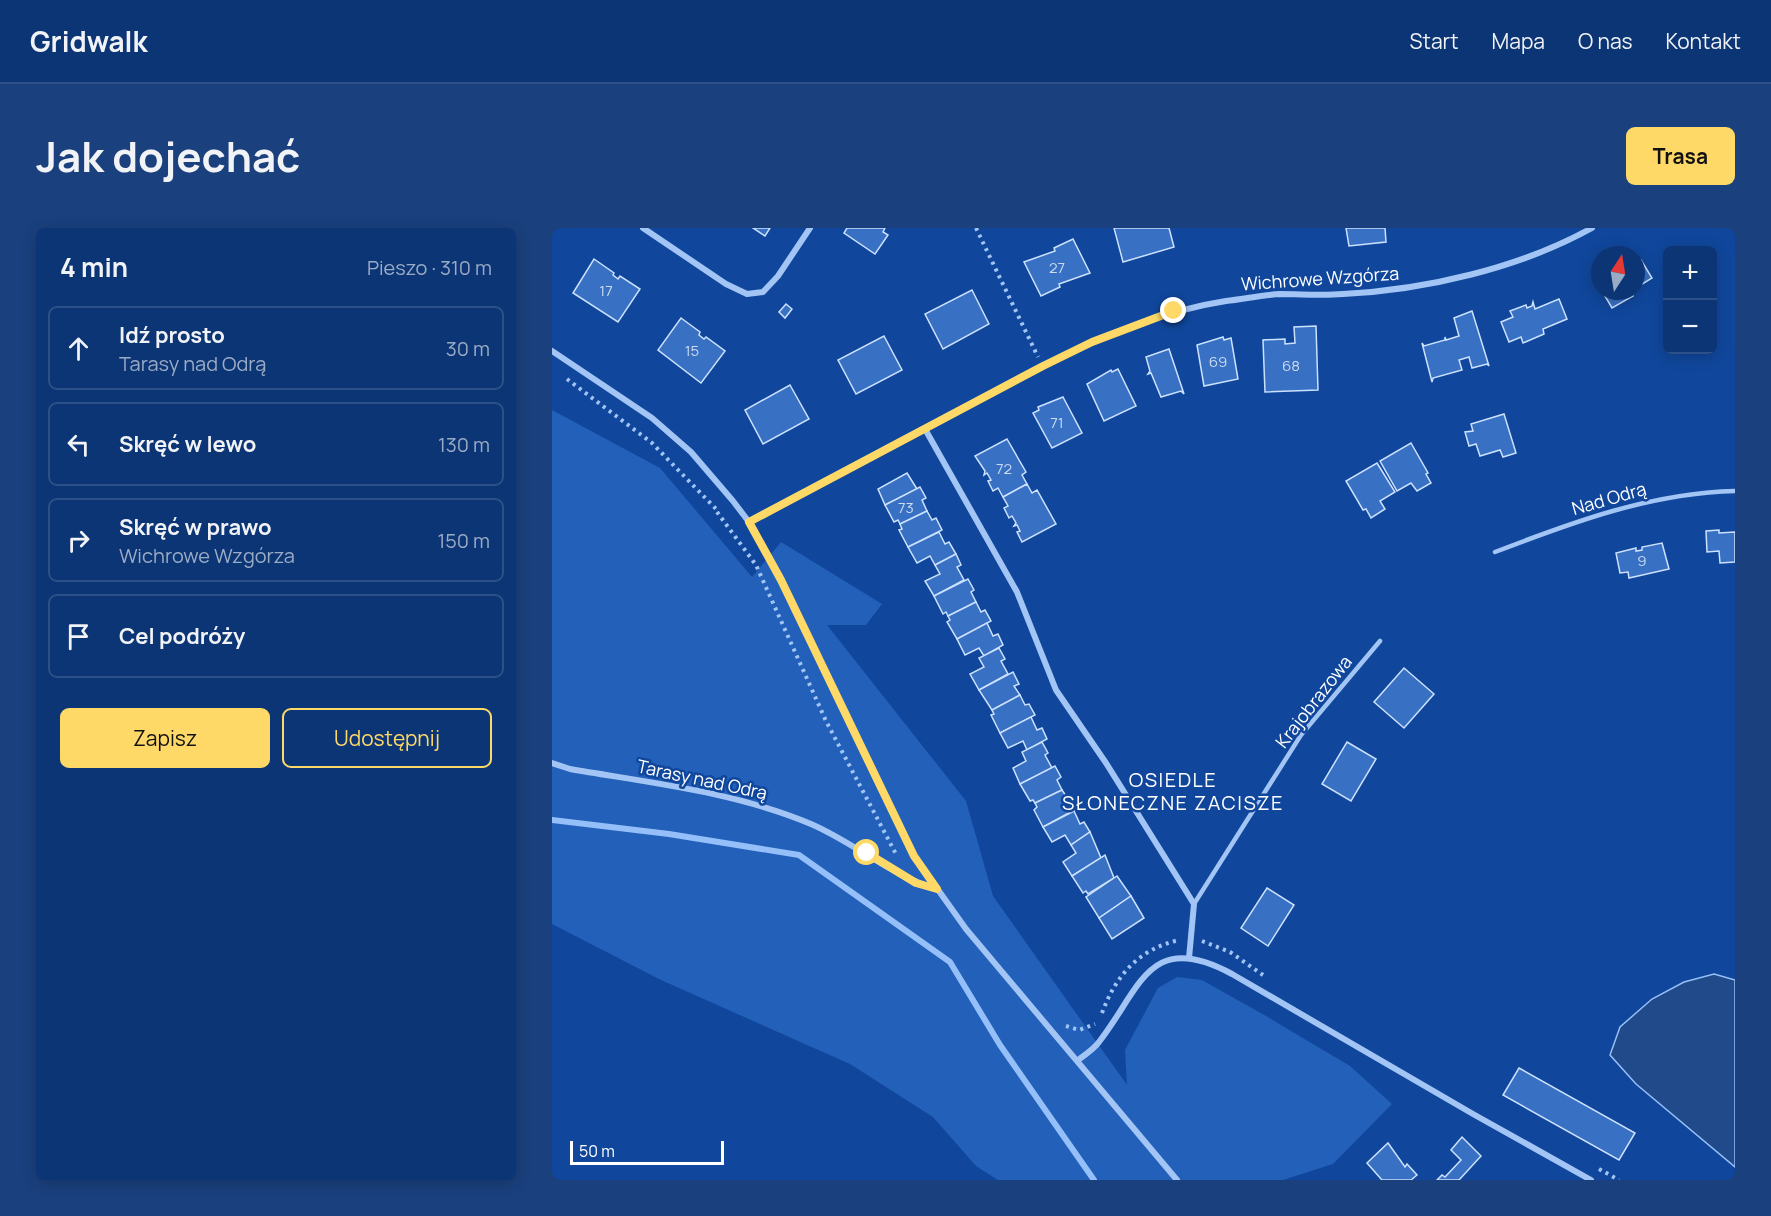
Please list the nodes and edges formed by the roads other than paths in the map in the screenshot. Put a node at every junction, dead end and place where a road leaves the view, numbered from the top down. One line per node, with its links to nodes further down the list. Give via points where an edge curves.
1 (643, 228): 2 (street, via 747,294 763,292)
2 (810, 228)
3 (1592, 228): 5 (street, Wichrowe Wzgórza, via 1499,265 1412,288 1278,294 1174,311 1092,342)
4 (552, 351): 7 (street, via 652,418 691,452)
5 (925, 429): 7 (street, Wichrowe Wzgórza); 12 (street, via 1017,592 1056,690)
6 (1735, 490): 8 (lane, Nad Odrą, via 1630,506)
7 (749, 522): 11 (street, via 781,580 914,856)
8 (1495, 552)
9 (1380, 641): 12 (lane, Krajobrazowa, via 1301,735)
10 (552, 763): 11 (street, Tarasy nad Odrą, via 748,801 812,825 916,883)
11 (937, 889): 14 (street, via 966,929)
12 (1194, 904): 13 (street)
13 (1189, 958): 14 (street, via 1168,960 1141,977 1098,1044); 16 (street, via 1203,959 1232,974)
14 (1078, 1060): 15 (street)
15 (1177, 1180)
16 (1591, 1180)

